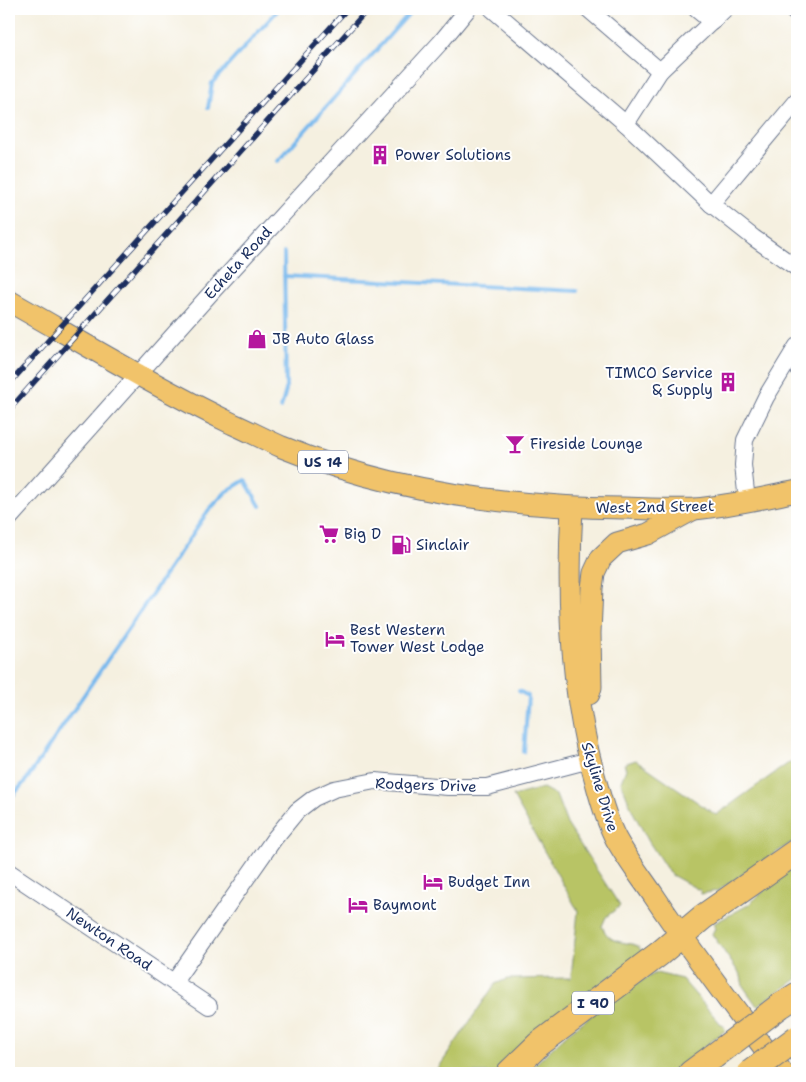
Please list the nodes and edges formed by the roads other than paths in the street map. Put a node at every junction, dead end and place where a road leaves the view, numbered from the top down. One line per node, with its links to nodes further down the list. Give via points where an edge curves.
1 (468, 9): 16 (street, Echeta Road)
2 (492, 9): 11 (street)
3 (588, 9): 9 (street)
4 (696, 9): 8 (street)
5 (725, 9): 8 (street)
6 (791, 9): 7 (street)
7 (797, 14)
8 (712, 22): 9 (street)
9 (660, 71): 11 (street)
10 (797, 101): 12 (street)
11 (626, 124): 12 (street)
12 (711, 204): 13 (street)
13 (797, 268)
14 (9, 301): 16 (main road, US 14)
15 (797, 346): 18 (street, via 745,440 743,465)
16 (137, 375): 19 (main road, US 14, via 280,446 371,478 455,495); 21 (street, Echeta Road)
17 (797, 491): 18 (main road, West 2nd Street)
18 (747, 501): 20 (main road, West 2nd Street)
19 (572, 508): 20 (main road, West 2nd Street); 22 (main road, Skyline Drive, via 572,635)
20 (695, 509): 22 (main road, via 648,534 617,543 601,558 592,588 591,687)
21 (9, 519)
22 (581, 719): 23 (main road, Skyline Drive)
23 (590, 760): 26 (main road, Skyline Drive, via 600,798 616,838); 27 (street, Rodgers Drive, via 486,787 375,781 334,789 314,798 297,811 274,839)
24 (797, 851): 26 (highway, I 90)
25 (9, 872): 27 (street, Newton Road)
26 (681, 936): 31 (highway, I 90, via 539,1044); 34 (main road, Skyline Drive)
27 (174, 982): 29 (street, Newton Road)
28 (789, 1001): 32 (highway, bridge)
29 (209, 1006)
30 (797, 1038): 33 (highway, bridge)
31 (508, 1073)
32 (691, 1073)
33 (750, 1073)
34 (783, 1073)

